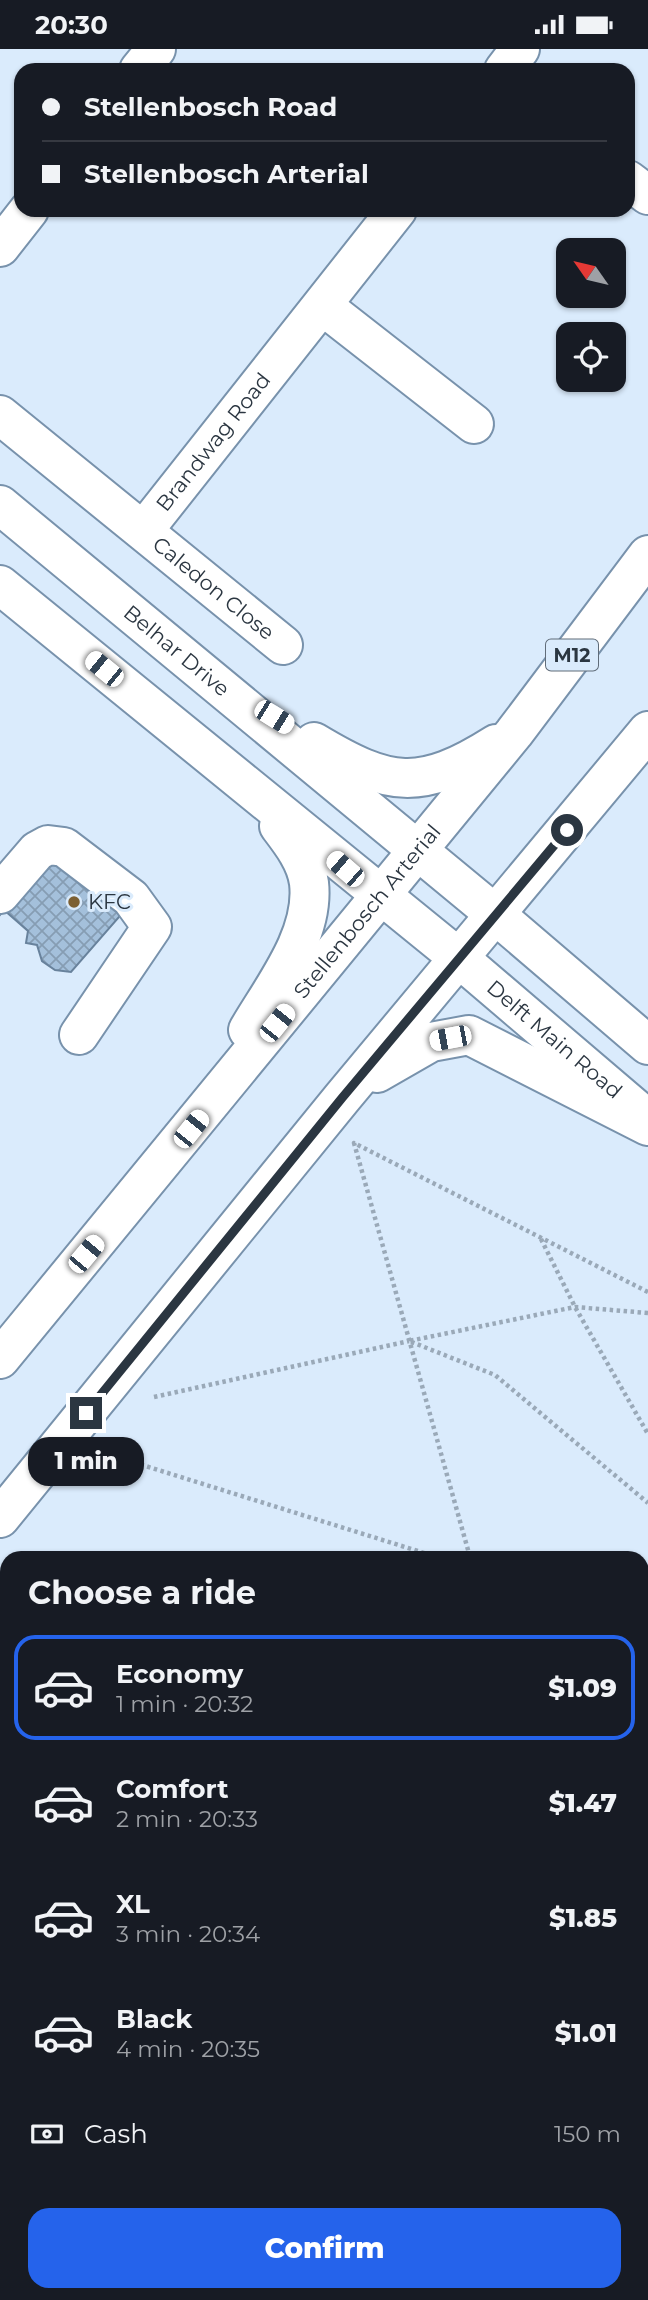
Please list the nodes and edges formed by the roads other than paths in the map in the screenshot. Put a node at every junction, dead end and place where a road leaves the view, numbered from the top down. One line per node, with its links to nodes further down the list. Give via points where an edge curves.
1 (156, 49): 3 (main road)
2 (520, 49): 4 (main road)
3 (145, 63)
4 (509, 63)
5 (24, 217): 7 (main road)
6 (392, 217): 8 (main road, Brandwag Road)
7 (0, 247)
8 (323, 306): 10 (main road); 12 (main road, Brandwag Road)
9 (0, 415): 12 (main road, Brandwag Road)
10 (474, 423)
11 (0, 505): 16 (main road, Belhar Drive)
12 (144, 530): 15 (main road, Caledon Close)
13 (648, 555): 18 (main road, Stellenbosch Arterial / M12)
14 (0, 585): 19 (main road)
15 (283, 645)
16 (216, 684): 18 (main road, via 355,766 398,778 439,775); 20 (main road, Belhar Drive)
17 (648, 731): 23 (main road)
18 (514, 733): 20 (main road, Stellenbosch Arterial / M12)
19 (250, 786): 22 (main road); 30 (main road, via 303,862 309,904 291,955)
20 (418, 851): 22 (main road, Stellenbosch Arterial / M12); 23 (main road, Belhar Drive)
21 (0, 894): 25 (main road, via 37,851 48,845 64,847 131,898 152,927)
22 (381, 897): 24 (main road, Delft Main Road); 30 (main road, Stellenbosch Arterial / M12)
23 (496, 915): 24 (main road); 26 (main road)
24 (460, 959): 27 (main road); 28 (main road, Delft Main Road)
25 (79, 1035)
26 (648, 1045)
27 (342, 1098): 29 (main road, via 431,1042 469,1034); 32 (main road)
28 (648, 1120)
29 (648, 1126)
30 (191, 1129): 31 (main road, Stellenbosch Arterial / M12)
31 (0, 1359)
32 (0, 1518)

